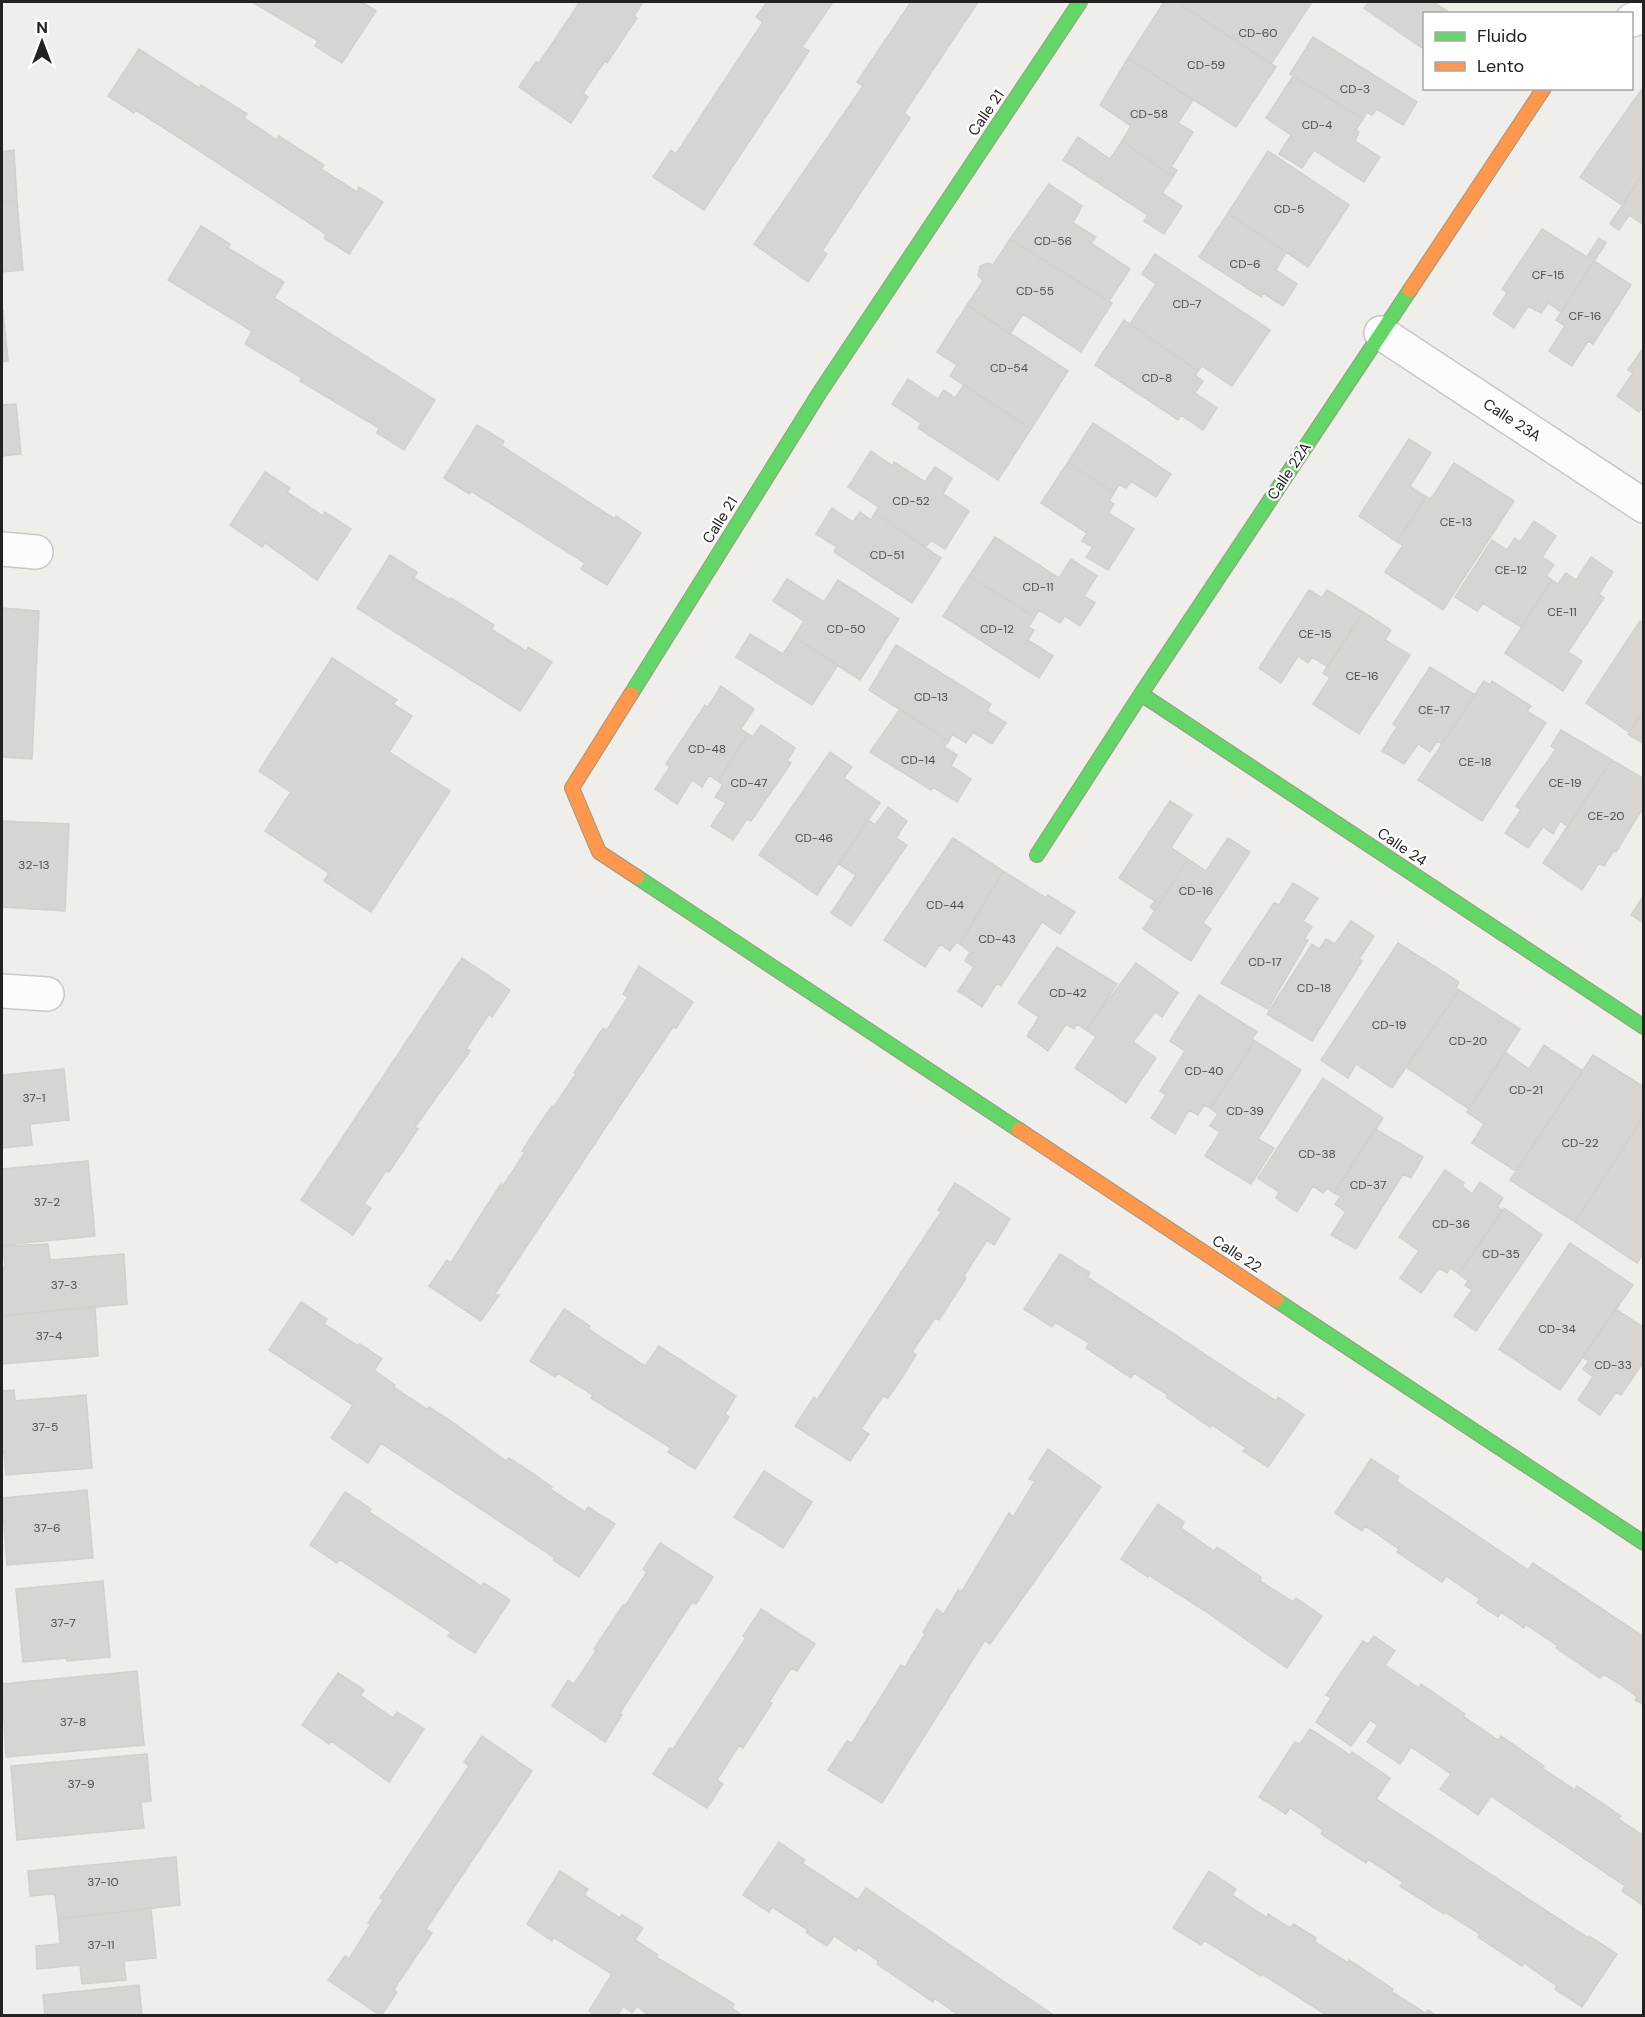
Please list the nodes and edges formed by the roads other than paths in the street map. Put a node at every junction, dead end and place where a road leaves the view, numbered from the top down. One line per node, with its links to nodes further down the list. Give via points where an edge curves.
1 (1080, 2): 11 (street, Calle 21, via 820,392 572,788 599,852)
2 (1543, 90): 3 (street, Calle 22A)
3 (1381, 333): 4 (street, Calle 23A); 7 (street, Calle 22A)
4 (1644, 506)
5 (2, 549): 6 (street)
6 (36, 552)
7 (1141, 694): 8 (street, Calle 22A); 12 (street, Calle 24)
8 (1037, 855)
9 (2, 992): 10 (street)
10 (47, 994)
11 (812, 994): 13 (street, Calle 22)
12 (1644, 1027)
13 (1644, 1543)

